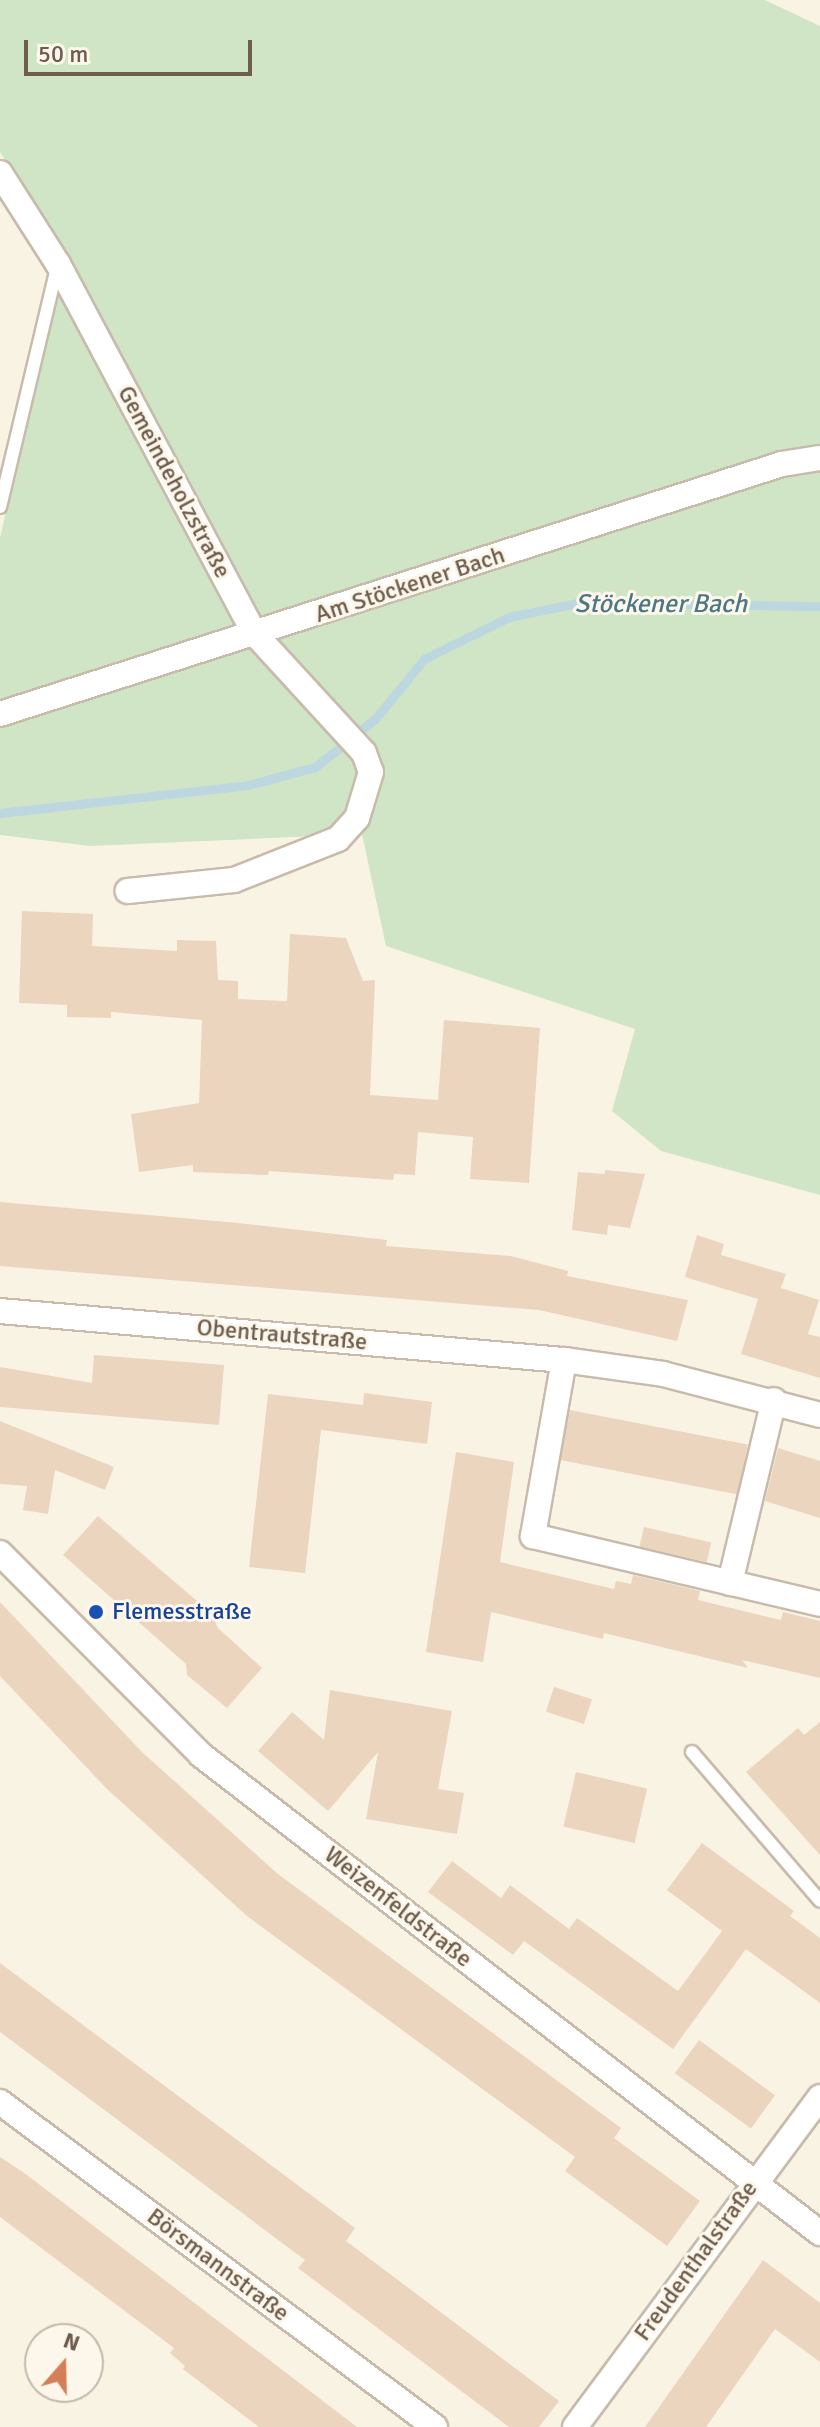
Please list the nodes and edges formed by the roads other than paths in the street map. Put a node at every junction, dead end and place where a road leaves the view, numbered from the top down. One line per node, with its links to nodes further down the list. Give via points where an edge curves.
1 (0, 173): 2 (street, Gemeindeholzstraße)
2 (58, 264): 4 (lane); 5 (street, Gemeindeholzstraße)
3 (820, 458): 5 (street, Am Stöckener Bach, via 782,464)
4 (0, 507)
5 (255, 634): 6 (street, Am Stöckener Bach); 7 (street, Gemeindeholzstraße, via 364,753 371,772 357,818 338,839 234,880)
6 (0, 714)
7 (128, 891)
8 (0, 1311): 9 (street, Obentrautstraße)
9 (564, 1360): 10 (street, Obentrautstraße, via 663,1374); 13 (street, via 533,1536)
10 (774, 1400): 11 (street, Obentrautstraße); 13 (street)
11 (820, 1415)
12 (0, 1553): 19 (street, Weizenfeldstraße, via 201,1755)
13 (730, 1583): 14 (street)
14 (820, 1604)
15 (692, 1752): 16 (lane)
16 (820, 1901)
17 (820, 2097): 19 (street, Freudenthalstraße)
18 (0, 2102): 21 (street, Börsmannstraße)
19 (752, 2183): 20 (street, Weizenfeldstraße); 22 (street, Freudenthalstraße)
20 (820, 2233)
21 (435, 2427)
22 (575, 2427)

